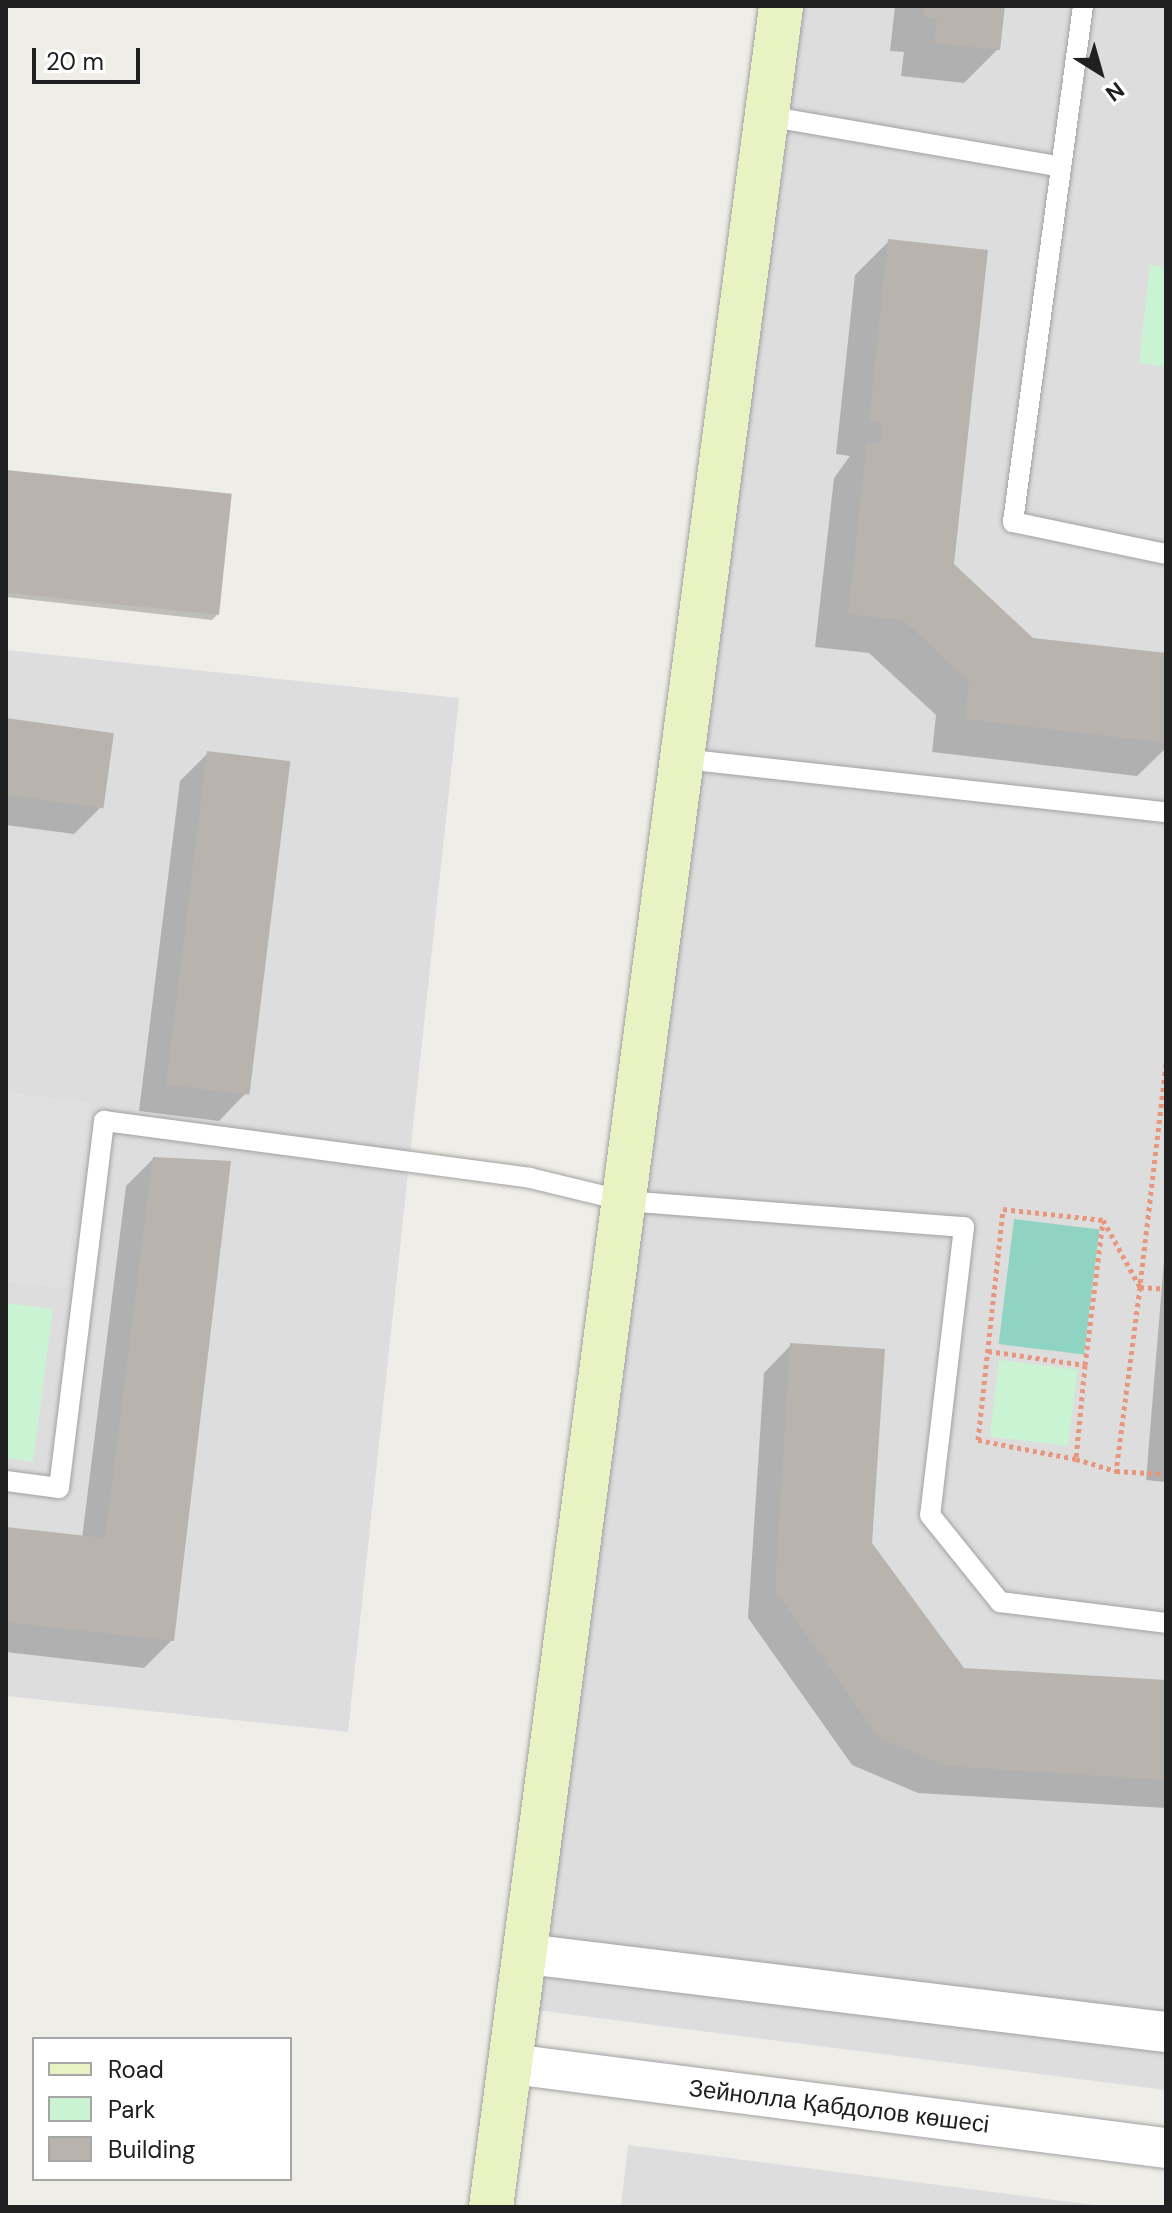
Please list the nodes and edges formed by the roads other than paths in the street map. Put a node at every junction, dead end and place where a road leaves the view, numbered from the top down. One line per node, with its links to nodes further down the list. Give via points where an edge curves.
1 (781, 6): 3 (street)
2 (1083, 6): 4 (lane)
3 (767, 116): 4 (lane); 6 (street)
4 (1061, 167): 5 (lane, via 1013,522)
5 (1166, 554)
6 (683, 759): 7 (lane); 8 (street)
7 (1166, 812)
8 (625, 1201): 9 (lane, via 530,1178 104,1121 59,1488); 10 (lane, via 964,1227 930,1515 1000,1602); 11 (street)
9 (6, 1481)
10 (1166, 1623)
11 (527, 1954): 12 (street); 13 (street)
12 (1166, 2032)
13 (512, 2064): 14 (street, Зейнолла Қабдолов көшесі); 15 (street)
14 (1166, 2148)
15 (491, 2207)

